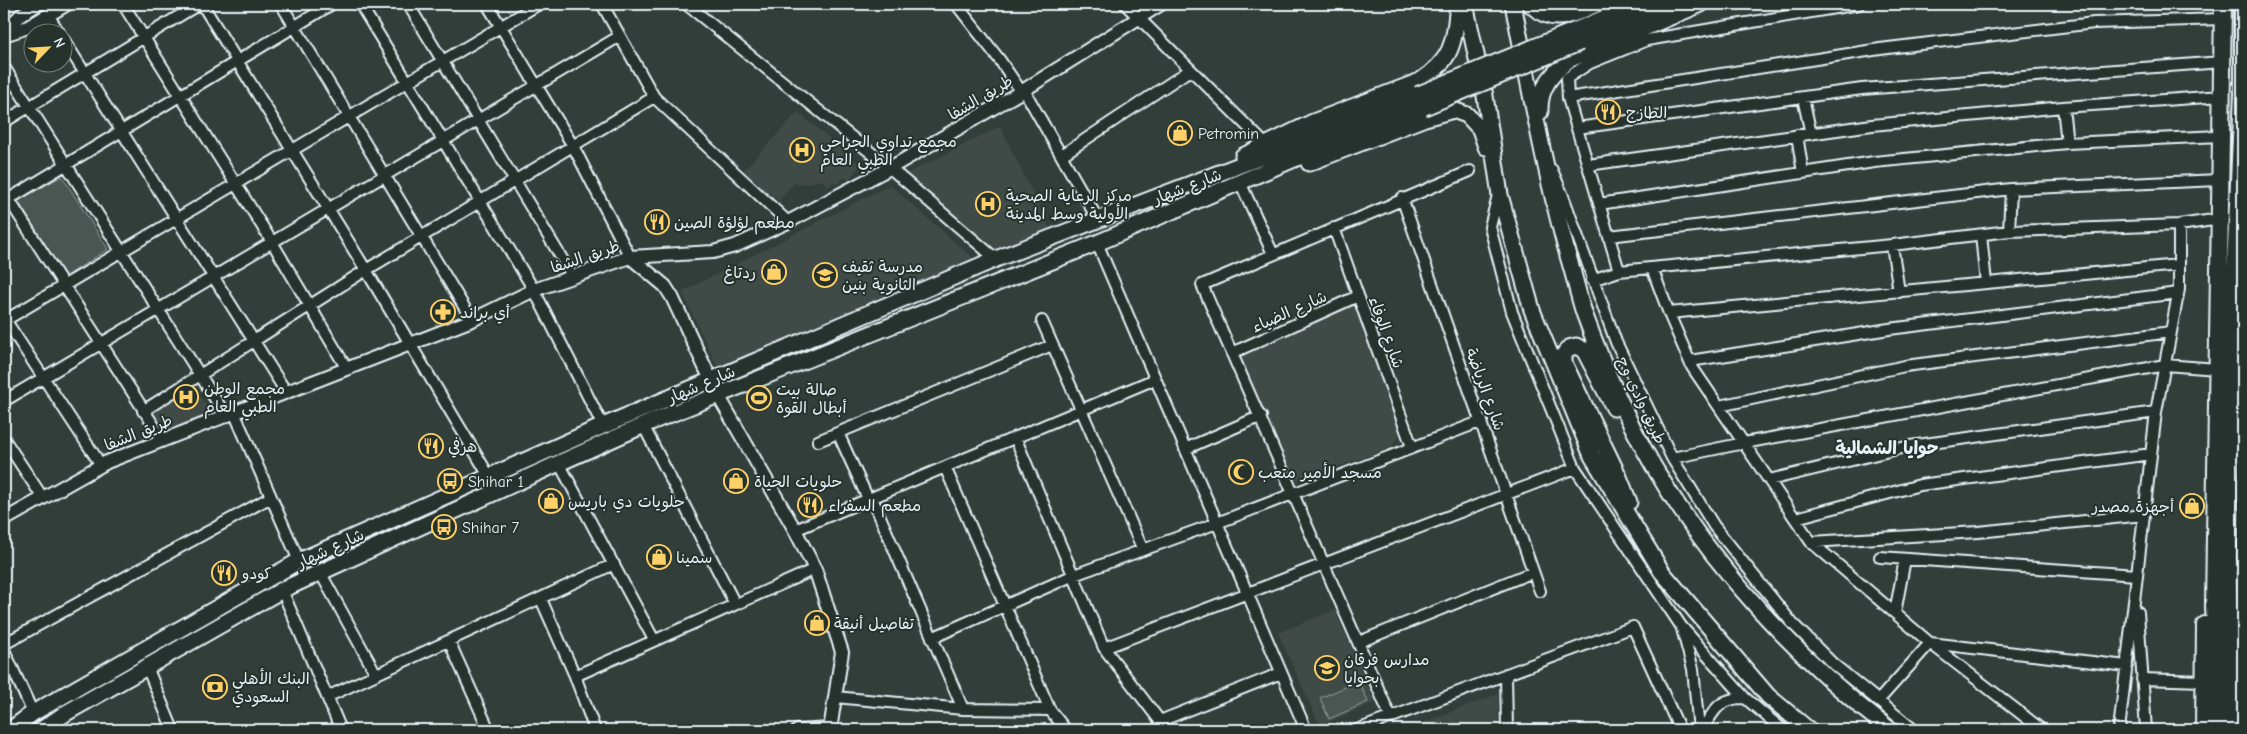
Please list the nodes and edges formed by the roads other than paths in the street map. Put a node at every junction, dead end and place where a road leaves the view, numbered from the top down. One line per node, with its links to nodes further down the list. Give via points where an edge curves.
1 (38, 4): 32 (street)
2 (66, 4): 27 (street)
3 (123, 4): 36 (street)
4 (200, 4): 36 (street); 38 (street)
5 (281, 4): 30 (street)
6 (332, 4): 30 (street)
7 (360, 4): 44 (street)
8 (408, 4): 39 (street)
9 (487, 4): 31 (street)
10 (539, 4): 31 (street)
11 (602, 4): 34 (street)
12 (686, 4): 74 (street)
13 (956, 4): 46 (street)
14 (1125, 4): 28 (street)
15 (1161, 4): 28 (street, طريق الشفا)
16 (1458, 4): 67 (main road, via 1454,42 1444,61 1434,71 1420,81)
17 (1465, 4): 83 (main road, via 1485,96)
18 (1513, 4): 69 (main road, طريق وادي وج)
19 (1530, 4): 20 (main road, via 1545,16 1562,18)
20 (1596, 4)
21 (1640, 4): 35 (highway)
22 (1668, 4): 35 (highway)
23 (1701, 4): 69 (main road, via 1563,64 1552,74 1540,99)
24 (1859, 4): 51 (street, via 1647,40 1590,62 1567,78)
25 (2243, 4): 47 (highway)
26 (2223, 11): 40 (highway); 51 (street, via 1880,49)
27 (48, 15): 29 (street); 33 (street, via 28,27)
28 (1139, 18): 42 (street); 46 (street, طريق الشفا)
29 (53, 22)
30 (294, 26): 38 (street); 55 (street)
31 (501, 27): 39 (street); 45 (street)
32 (4, 31)
33 (4, 35)
34 (620, 36): 45 (street); 50 (street)
35 (1578, 36): 64 (highway, bridge)
36 (143, 37): 43 (street); 48 (street)
37 (72, 53): 43 (street)
38 (237, 61): 48 (street); 70 (street)
39 (443, 61): 44 (street); 56 (street)
40 (2222, 62): 49 (highway); 52 (street, via 1862,89)
41 (4, 67): 53 (street)
42 (1190, 70): 67 (street); 71 (street)
43 (85, 73): 53 (street); 59 (street)
44 (408, 82): 55 (street); 63 (street)
45 (536, 86): 56 (street); 68 (street)
46 (1022, 90): 71 (street); 74 (street, طريق الشفا)
47 (2243, 94): 65 (highway)
48 (180, 96): 59 (street); 82 (street)
49 (2222, 96): 54 (street); 62 (highway)
50 (654, 97): 68 (street); 95 (street)
51 (1568, 98): 58 (street)
52 (1802, 98): 58 (street); 60 (street)
53 (29, 106): 57 (street); 72 (street)
54 (2063, 107): 60 (street); 66 (street)
55 (349, 117): 70 (street); 77 (street)
56 (479, 120): 63 (street); 79 (street)
57 (4, 122)
58 (1577, 128): 73 (street)
59 (121, 131): 72 (street); 92 (street)
60 (1811, 134): 61 (street)
61 (1797, 136): 73 (street); 76 (street)
62 (2221, 136): 66 (street); 80 (highway)
63 (444, 141): 77 (street); 88 (street)
64 (1317, 142): 81 (main road, شارع شهار); 84 (main road, شارع شهار)
65 (2242, 142): 78 (highway)
66 (2067, 143): 76 (street, via 1874,162)
67 (1265, 144): 84 (main road)
68 (573, 146): 79 (street); 108 (street)
69 (1541, 146): 116 (street, via 1563,196); 179 (main road, طريق وادي وج, via 1584,312 1618,397 1654,467)
70 (292, 151): 82 (street); 90 (street)
71 (1062, 156): 94 (street)
72 (66, 164): 86 (street); 105 (street)
73 (1588, 165): 89 (street)
74 (890, 168): 95 (street, طريق الشفا); 109 (street)
75 (1470, 171): 87 (street)
76 (1803, 173): 89 (street)
77 (385, 176): 90 (street); 100 (street)
78 (2241, 176): 91 (highway)
79 (515, 180): 88 (street); 115 (street)
80 (2220, 180): 85 (street); 93 (highway)
81 (1240, 182): 83 (main road, via 1252,185 1424,118 1453,110 1468,115 1480,129); 103 (main road, شارع شهار); 107 (street)
82 (236, 184): 92 (street); 102 (street)
83 (1498, 185): 171 (street, via 1490,227 1512,312); 185 (main road, via 1532,310 1558,374 1592,456)
84 (1183, 187): 94 (main road, شارع شهار)
85 (2011, 189): 98 (street); 101 (street)
86 (5, 198): 118 (street)
87 (1402, 198): 97 (street); 155 (street, شارع الرياضة)
88 (480, 201): 100 (street); 119 (street)
89 (1599, 204): 101 (street)
90 (328, 209): 102 (street); 112 (street)
91 (2241, 215): 106 (highway)
92 (178, 219): 105 (street); 114 (street)
93 (2220, 219): 96 (street); 140 (highway)
94 (1098, 220): 109 (main road, شارع شهار)
95 (788, 222): 108 (street, طريق الشفا, via 735,246 713,252)
96 (2179, 225): 98 (street); 110 (street)
97 (1334, 228): 107 (street); 123 (street, شارع الوفاء)
98 (2009, 230): 99 (street)
99 (1981, 234): 104 (street); 117 (street)
100 (422, 236): 112 (street); 128 (street)
101 (1609, 236): 113 (street)
102 (272, 242): 114 (street); 124 (street)
103 (1096, 243): 144 (street); 147 (main road, شارع شهار)
104 (1892, 245): 111 (street); 121 (street)
105 (122, 252): 118 (street); 125 (street)
106 (2240, 252): 120 (highway)
107 (1273, 254): 136 (street, via 1202,285)
108 (630, 257): 115 (street, طريق الشفا); 145 (street, via 664,286)
109 (996, 259): 145 (main road, شارع شهار)
110 (2179, 265): 117 (street); 122 (street)
111 (1652, 268): 113 (street); 126 (street)
112 (366, 270): 124 (street); 134 (street)
113 (1619, 271): 116 (street)
114 (213, 277): 125 (street); 132 (street)
115 (573, 277): 119 (street, طريق الشفا)
116 (1592, 280): 167 (street, via 1616,342)
117 (1986, 283): 121 (street)
118 (64, 286): 127 (street); 133 (street)
119 (534, 290): 128 (street, طريق الشفا); 157 (street)
120 (2238, 291): 131 (highway)
121 (1899, 292): 126 (street)
122 (2178, 293): 130 (street); 137 (street, via 1889,329)
123 (1358, 296): 136 (street, شارع الضياء); 164 (street, شارع الوفاء)
124 (308, 306): 132 (street); 139 (street)
125 (158, 310): 133 (street); 141 (street)
126 (1669, 314): 137 (street)
127 (4, 320): 142 (street)
128 (472, 320): 134 (street, طريق الشفا)
129 (1042, 321): 135 (street)
130 (2171, 332): 138 (street); 149 (street, via 1905,366)
131 (2238, 333): 143 (highway)
132 (254, 341): 141 (street); 146 (street)
133 (100, 344): 142 (street); 151 (street)
134 (410, 344): 139 (street, طريق الشفا); 172 (street)
135 (1052, 345): 150 (street); 158 (street)
136 (1232, 353): 154 (street)
137 (1690, 361): 149 (street)
138 (2165, 365): 140 (street); 152 (street); 163 (street)
139 (347, 369): 146 (street, طريق الشفا)
140 (2217, 369): 199 (highway)
141 (200, 375): 151 (street); 153 (street)
142 (43, 377): 148 (street); 169 (street)
143 (2238, 378): 193 (highway, via 2231,458)
144 (1154, 379): 150 (street); 165 (street)
145 (711, 380): 147 (street); 157 (main road, شارع شهار)
146 (286, 392): 153 (street, طريق الشفا)
147 (718, 395): 156 (main road, شارع شهار); 184 (street)
148 (4, 401)
149 (1719, 406): 163 (street)
150 (1081, 410): 160 (street); 187 (street)
151 (143, 411): 161 (street)
152 (2156, 412): 166 (street); 173 (street, via 1910,446)
153 (230, 414): 161 (street, طريق الشفا); 177 (street)
154 (1261, 416): 165 (street); 174 (street)
155 (1482, 421): 164 (street); 175 (street, شارع الرياضة)
156 (643, 425): 168 (main road, شارع شهار); 204 (street)
157 (603, 426): 172 (main road, شارع شهار)
158 (838, 432): 162 (street); 178 (street)
159 (4, 438): 176 (street)
160 (1015, 438): 170 (street); 197 (street)
161 (163, 440): 169 (street, طريق الشفا)
162 (818, 441)
163 (1744, 443): 167 (street); 173 (street)
164 (1412, 447): 174 (street)
165 (1185, 449): 183 (street)
166 (2151, 454): 180 (street); 181 (street, via 1920,485)
167 (1672, 458): 229 (street, via 1714,526 1792,623 1833,664)
168 (559, 463): 191 (street); 195 (main road, شارع شهار)
169 (102, 465): 176 (street, طريق الشفا)
170 (945, 467): 178 (street); 205 (street)
171 (1575, 468): 175 (street); 207 (street)
172 (489, 476): 190 (main road, شارع شهار)
173 (1769, 480): 181 (street)
174 (1293, 492): 183 (street); 192 (street)
175 (1508, 493): 192 (street); 196 (street, شارع الرياضة)
176 (43, 498): 182 (street, طريق الشفا)
177 (271, 498): 190 (street); 214 (street)
178 (870, 498): 184 (street); 209 (street)
179 (1680, 505): 185 (main road, via 1648,476 1584,350 1576,346 1569,348 1564,354 1564,362 1619,477); 250 (main road, طريق وادي وج, via 1709,548 1769,620 1846,696)
180 (2144, 515): 186 (street, via 1978,532); 198 (street)
181 (1796, 518): 186 (street)
182 (4, 520)
183 (1217, 523): 187 (street); 202 (street)
184 (795, 530): 194 (street)
185 (1642, 538): 249 (main road, via 1662,572 1768,696)
186 (1811, 542): 206 (street)
187 (1143, 550): 197 (street)
188 (1880, 557): 189 (street)
189 (1905, 559): 198 (street); 206 (street)
190 (299, 561): 232 (main road, شارع شهار)
191 (614, 564): 203 (street); 210 (street)
192 (1324, 564): 202 (street); 212 (street)
193 (2236, 567): 208 (highway); 257 (highway)
194 (814, 569): 204 (street); 227 (street, via 842,652)
195 (320, 572): 200 (main road, شارع شهار); 220 (street)
196 (1533, 572): 201 (street, شارع الرياضة); 212 (street)
197 (1074, 575): 205 (street); 215 (street)
198 (2136, 579): 217 (street); 223 (street)
199 (2214, 587): 224 (highway, via 2205,616); 256 (highway)
200 (282, 590): 218 (main road, شارع شهار); 226 (street)
201 (1540, 591)
202 (1247, 593): 215 (street); 219 (street)
203 (541, 599): 211 (street); 222 (street)
204 (735, 604): 210 (street)
205 (1004, 605): 209 (street); 231 (street)
206 (1895, 613): 213 (street)
207 (1681, 626): 228 (street); 247 (street, via 1693,670)
208 (2241, 626): 225 (highway)
209 (932, 638): 230 (street)
210 (654, 640): 222 (street)
211 (449, 641): 220 (street); 239 (street)
212 (1358, 642): 233 (street)
213 (1930, 643): 217 (street); 229 (street); 252 (street)
214 (4, 644)
215 (1104, 648): 219 (street, via 1160,722)
216 (4, 650): 232 (street)
217 (2127, 666): 253 (street)
218 (148, 667): 234 (main road, شارع شهار); 237 (street)
219 (1281, 673): 243 (street)
220 (376, 674): 226 (street)
221 (1506, 674): 233 (street); 245 (street); 246 (street, via 1633,627)
222 (575, 676): 240 (street)
223 (2142, 679): 224 (street); 254 (street)
224 (2203, 681): 255 (highway)
225 (2242, 691): 258 (highway)
226 (327, 697): 238 (street)
227 (835, 697): 230 (street); 235 (street)
228 (1745, 698): 247 (street, via 1731,698 1723,702); 248 (street)
229 (1878, 701): 251 (street)
230 (963, 709): 231 (street)
231 (1050, 710): 242 (street)
232 (33, 713): 236 (main road, شارع شهار)
233 (1391, 718): 244 (street)
234 (49, 728)
235 (830, 729): 241 (street)
236 (10, 730)
237 (173, 730)
238 (341, 730)
239 (489, 730)
240 (595, 730)
241 (797, 730)
242 (1066, 730)
243 (1306, 730)
244 (1357, 730)
245 (1507, 730)
246 (1680, 730)
247 (1701, 730)
248 (1783, 730)
249 (1809, 730)
250 (1890, 730)
251 (1914, 730)
252 (2042, 730)
253 (2119, 730)
254 (2146, 730)
255 (2204, 730)
256 (2218, 730)
257 (2232, 730)
258 (2242, 730)

